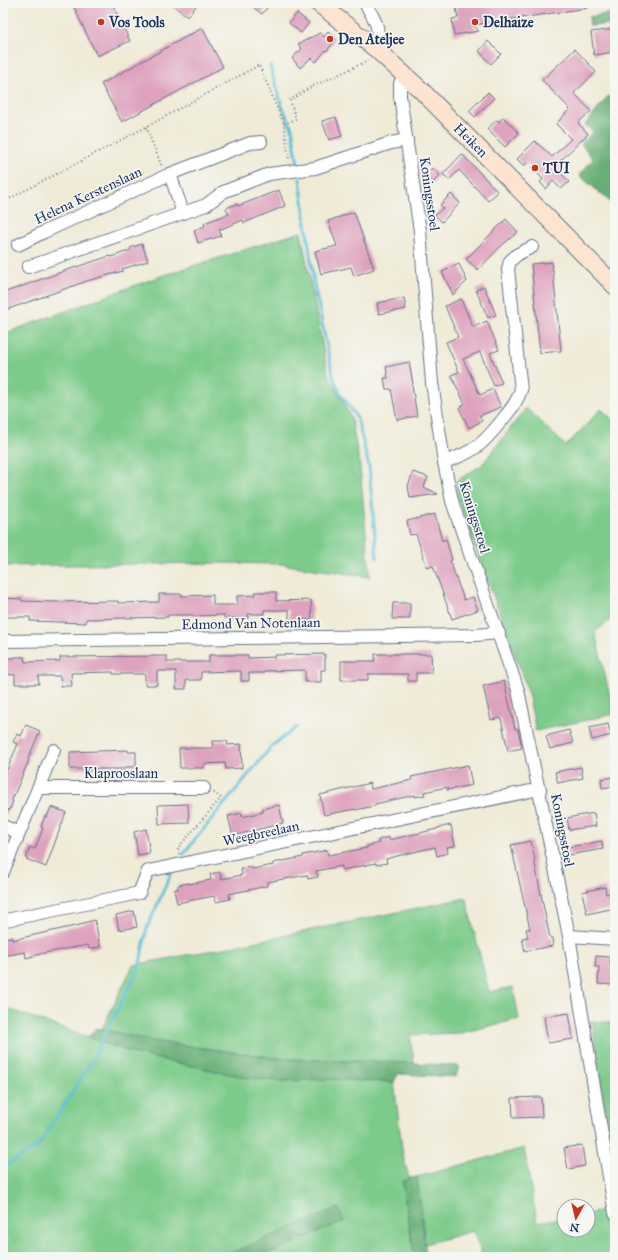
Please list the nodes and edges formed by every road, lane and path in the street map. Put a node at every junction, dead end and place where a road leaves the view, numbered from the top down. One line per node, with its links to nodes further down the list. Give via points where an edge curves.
1 (318, 3): 3 (main road, Heiken)
2 (365, 3): 3 (street, via 377,24)
3 (379, 51): 4 (main road, Heiken); 5 (path, via 290,100 296,119)
4 (404, 73): 7 (street, Koningsstoel, via 400,84 400,96); 16 (main road, Heiken)
5 (284, 124): 6 (path, via 259,65); 9 (path)
6 (146, 127): 10 (path); 11 (path)
7 (407, 140): 9 (street, via 315,168); 17 (street, Koningsstoel, via 423,256 432,383)
8 (261, 142): 10 (street, Helena Kerstenslaan, via 250,143)
9 (290, 171): 12 (street, via 269,174 223,192 206,205)
10 (168, 174): 12 (street); 13 (street, Helena Kerstenslaan)
11 (3, 202)
12 (183, 213): 15 (street)
13 (18, 245)
14 (532, 247): 17 (street, via 510,261 508,270 521,390 519,397 476,448)
15 (28, 267)
16 (615, 286)
17 (444, 462): 18 (street, Koningsstoel, via 452,501)
18 (499, 633): 19 (street, Edmond Van Notenlaan); 23 (street, Koningsstoel, via 518,690)
19 (3, 641)
20 (54, 750): 21 (street)
21 (38, 788): 22 (street, Klaprooslaan); 25 (street)
22 (204, 788): 26 (path, via 221,798 178,848)
23 (540, 789): 26 (street, Weegbreelaan); 29 (street, Koningsstoel)
24 (3, 826): 25 (street)
25 (20, 833): 27 (street)
26 (181, 865): 28 (street, Weegbreelaan, via 148,871 139,892)
27 (3, 872)
28 (3, 920)
29 (569, 936): 30 (street); 31 (street, Koningsstoel)
30 (615, 938)
31 (615, 1213)

